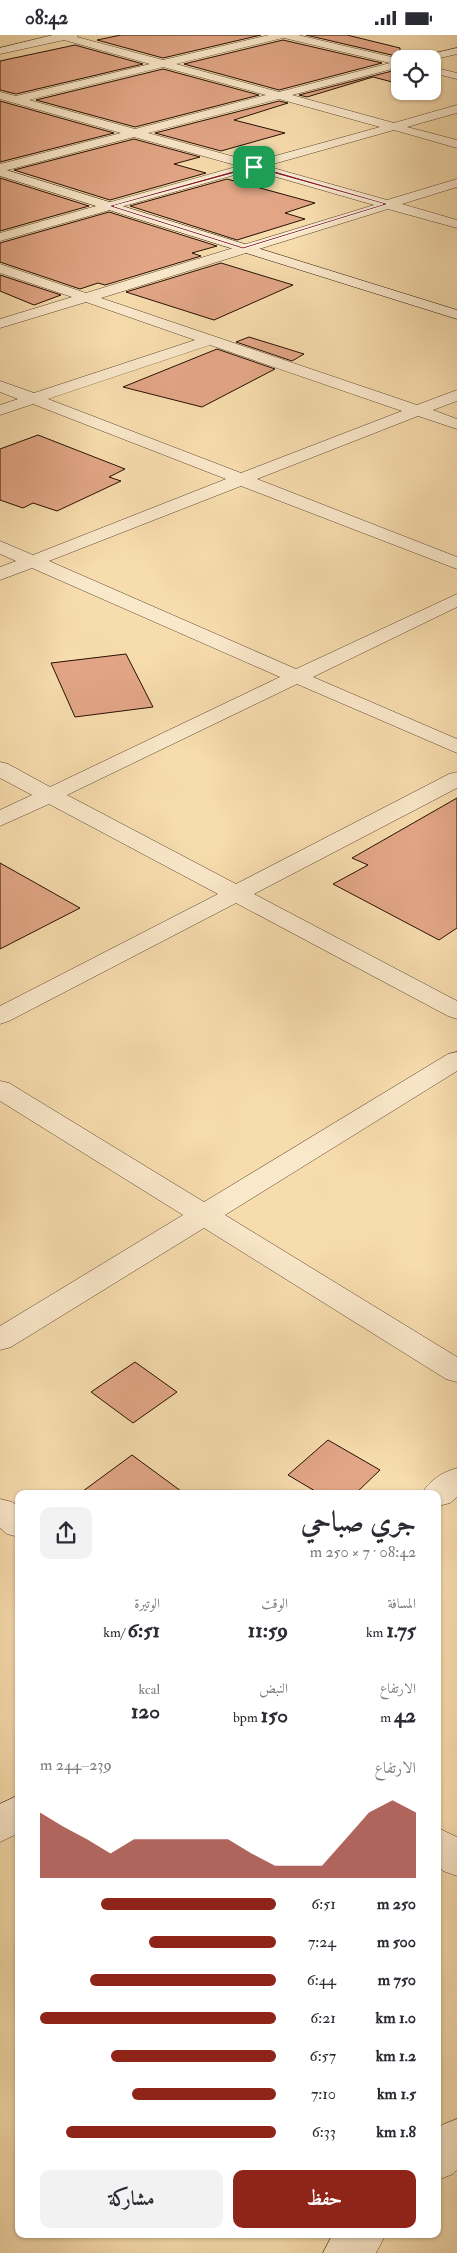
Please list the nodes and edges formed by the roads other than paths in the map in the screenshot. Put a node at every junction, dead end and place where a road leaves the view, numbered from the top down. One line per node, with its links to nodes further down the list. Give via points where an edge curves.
1 (283, 35): 6 (street); 7 (street)
2 (65, 36): 3 (street); 7 (street)
3 (0, 51)
4 (457, 51): 5 (street)
5 (441, 55)
6 (391, 61)
7 (164, 64): 12 (street); 13 (street)
8 (391, 65): 12 (street)
9 (441, 72): 10 (street)
10 (457, 76)
11 (0, 95): 13 (street)
12 (279, 95): 16 (street); 17 (street)
13 (16, 100): 14 (street); 17 (street)
14 (0, 104)
15 (457, 109): 16 (street)
16 (395, 127): 18 (street); 19 (street)
17 (134, 133): 19 (street); 20 (street)
18 (457, 144)
19 (254, 167): 23 (street); 24 (street)
20 (0, 168)
21 (0, 172): 24 (street)
22 (457, 183): 23 (street)
23 (388, 204): 25 (street); 27 (street)
24 (110, 206): 26 (street); 27 (street)
25 (457, 224)
26 (0, 237)
27 (243, 248): 29 (street); 30 (street)
28 (0, 268): 29 (street)
29 (86, 297): 31 (street); 32 (street)
30 (457, 315)
31 (0, 324)
32 (209, 339): 35 (street); 37 (street)
33 (0, 385): 35 (street)
34 (457, 395): 37 (street)
35 (33, 399): 36 (street); 39 (street)
36 (0, 410)
37 (417, 410): 38 (street); 39 (street)
38 (457, 424)
39 (240, 480): 41 (street); 42 (street)
40 (0, 547): 41 (street)
41 (31, 561): 43 (street); 45 (street)
42 (457, 563)
43 (0, 574)
44 (457, 600): 45 (street)
45 (298, 676): 46 (street); 49 (street)
46 (457, 747)
47 (0, 769): 49 (street)
48 (457, 779): 51 (street)
49 (50, 795): 50 (street); 51 (street)
50 (0, 819)
51 (235, 893): 52 (street); 53 (street)
52 (457, 1011)
53 (0, 1015)
54 (457, 1060): 56 (street)
55 (0, 1089): 56 (street)
56 (204, 1215): 57 (street); 58 (street)
57 (0, 1340)
58 (457, 1371)
59 (457, 1480): 60 (street)
60 (441, 1492)
61 (0, 1511): 62 (street)
62 (15, 1522)
63 (15, 1814): 64 (street)
64 (0, 1826)
65 (441, 1847): 66 (street)
66 (457, 1859)
67 (457, 2139): 68 (street)
68 (441, 2156)
69 (360, 2238): 70 (street)
70 (345, 2253)

